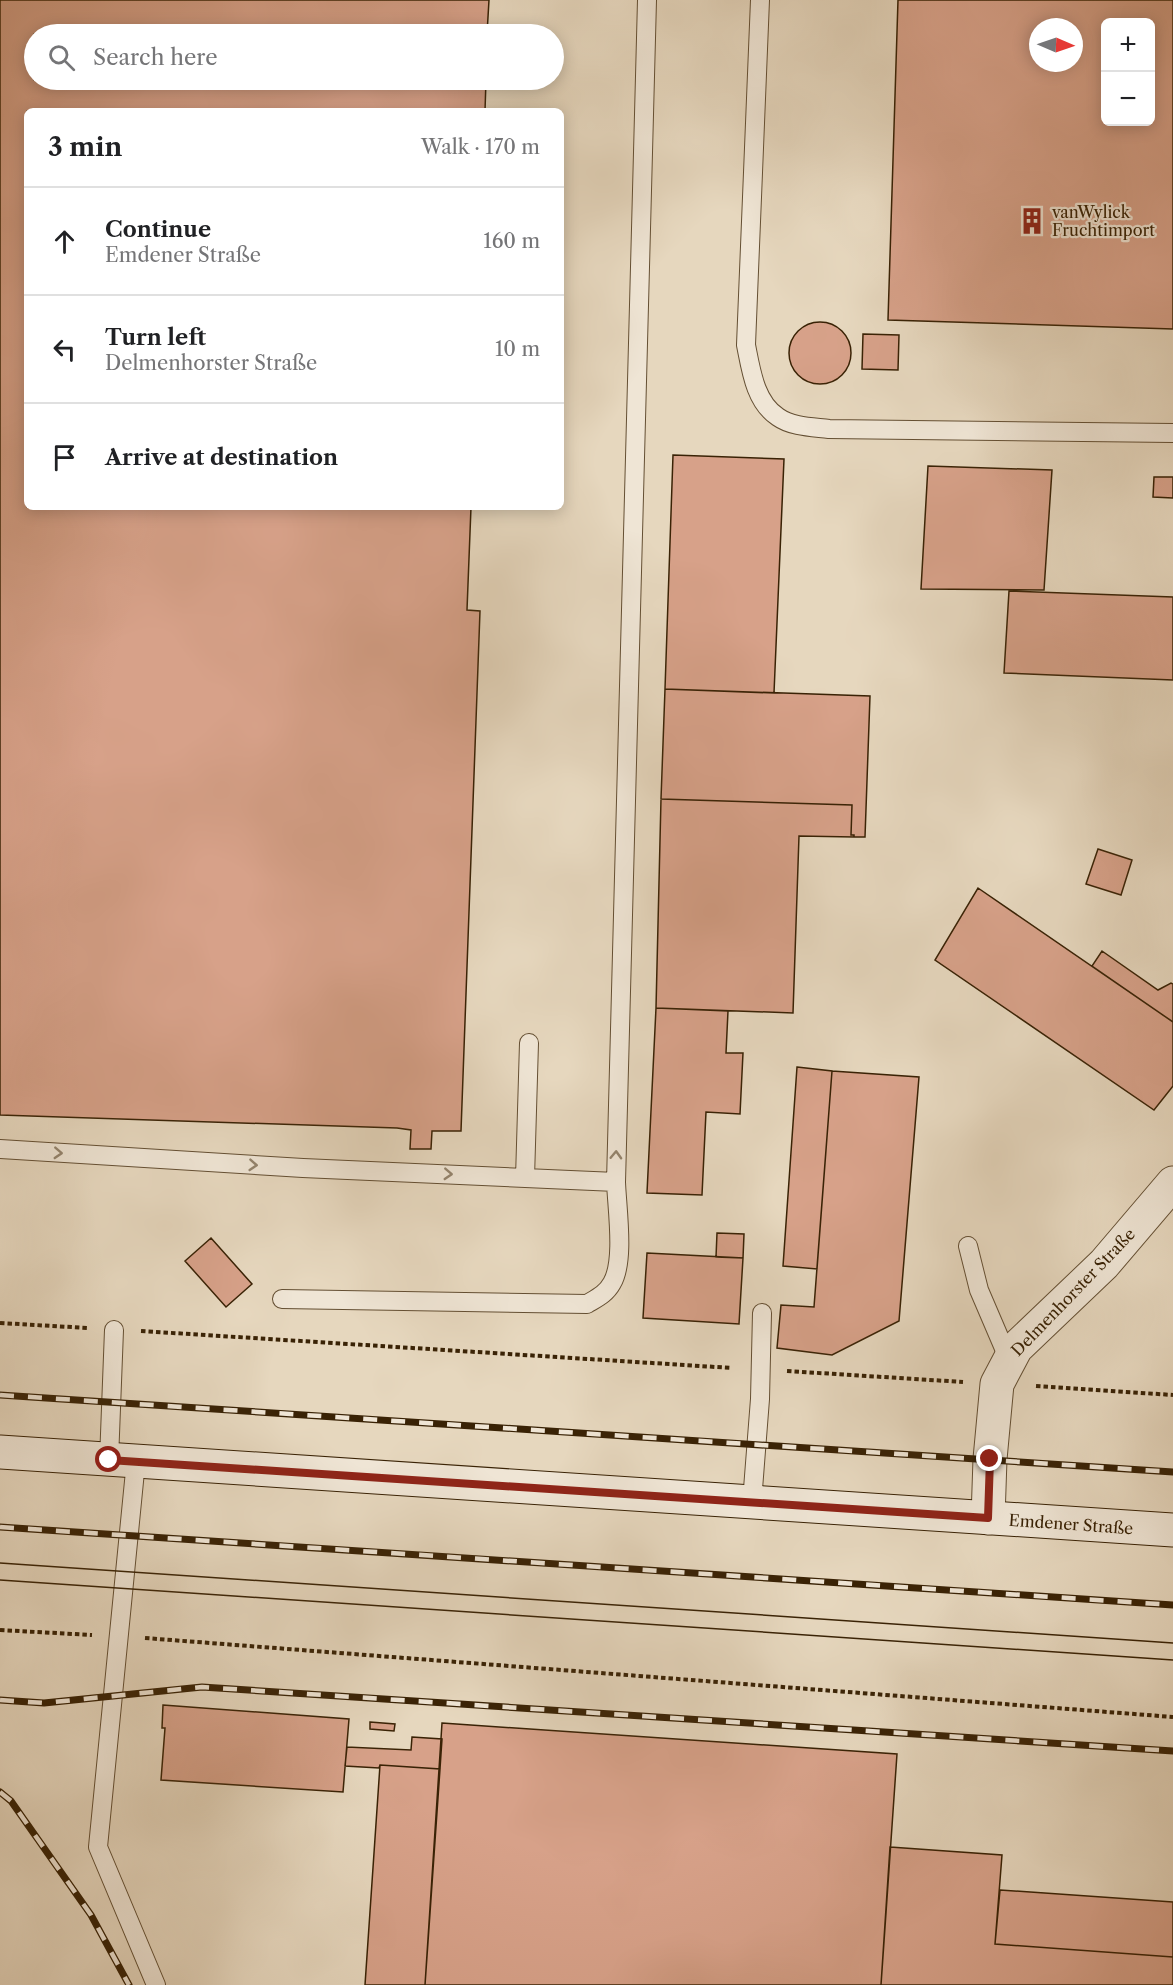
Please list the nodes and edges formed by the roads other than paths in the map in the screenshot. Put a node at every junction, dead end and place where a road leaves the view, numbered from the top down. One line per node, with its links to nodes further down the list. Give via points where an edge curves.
1 (647, 0): 7 (lane, one-way to 1)
2 (760, 0): 3 (lane, via 746,345 752,377 763,402 779,418 829,429)
3 (1173, 433)
4 (530, 1043): 6 (lane)
5 (0, 1149): 6 (lane, one-way to 6)
6 (525, 1178): 7 (lane)
7 (616, 1182): 10 (lane, via 619,1266 602,1296 587,1304)
8 (1173, 1183): 13 (street, Delmenhorster Straße, via 1104,1264 1016,1348)
9 (968, 1246): 13 (lane)
10 (282, 1299)
11 (762, 1313): 16 (lane)
12 (114, 1330): 15 (lane)
13 (1003, 1372): 17 (street, via 990,1459)
14 (0, 1452): 15 (street, Emdener Straße)
15 (123, 1460): 16 (street, Emdener Straße); 19 (lane, via 118,1636 98,1847)
16 (752, 1502): 17 (street, Emdener Straße)
17 (988, 1518): 18 (street, Emdener Straße)
18 (1173, 1530)
19 (156, 1985)

